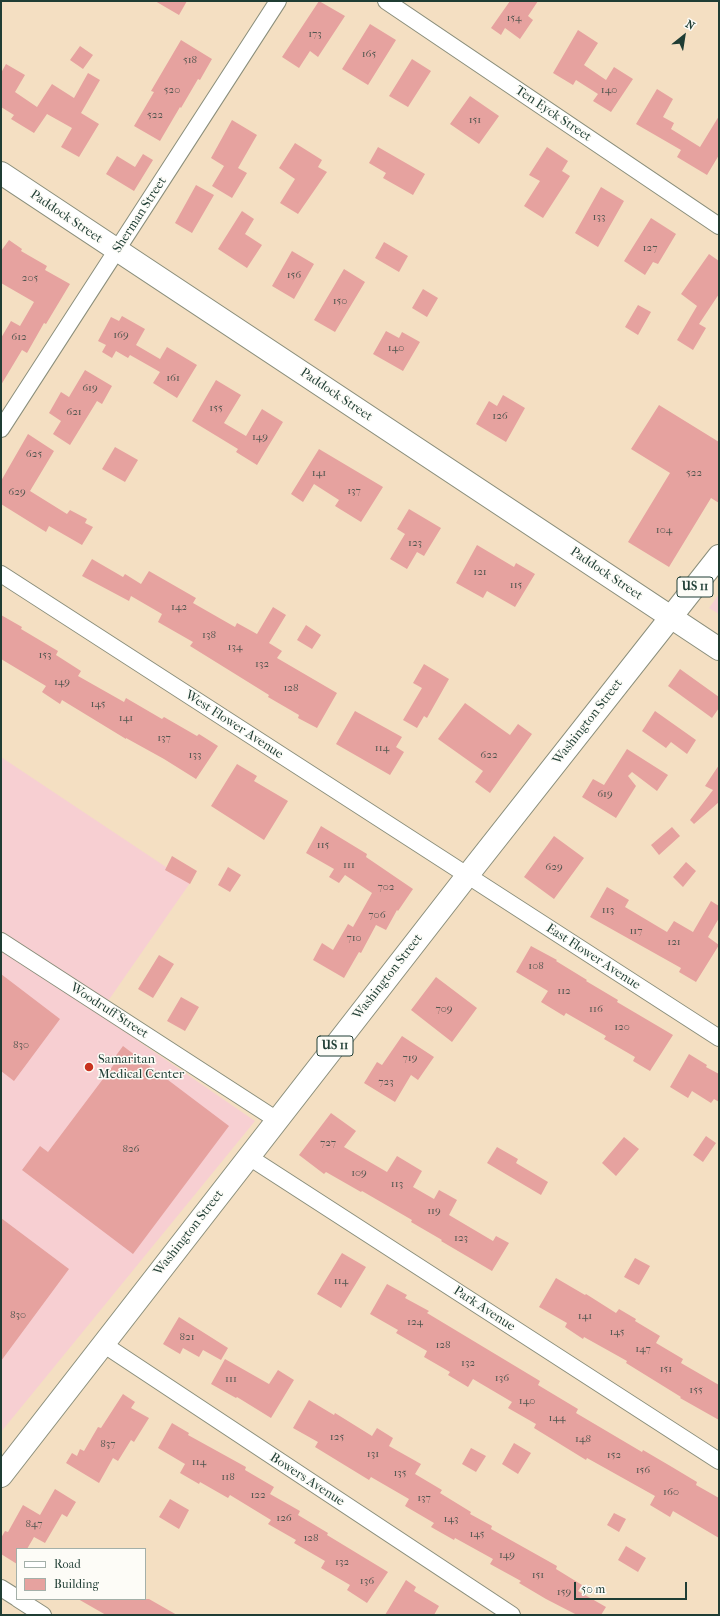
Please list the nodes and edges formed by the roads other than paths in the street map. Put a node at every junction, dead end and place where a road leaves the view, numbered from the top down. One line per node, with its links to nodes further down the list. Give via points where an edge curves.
1 (278, 1): 5 (street, Sherman Street)
2 (386, 1): 4 (street, Ten Eyck Street)
3 (1, 173): 5 (main road, Paddock Street)
4 (719, 226)
5 (116, 251): 6 (street, Sherman Street); 9 (main road, Paddock Street)
6 (1, 430)
7 (719, 556): 9 (main road, Washington Street / US 11)
8 (1, 574): 11 (street, West Flower Avenue)
9 (671, 618): 10 (main road, Paddock Street); 11 (main road, Washington Street / US 11)
10 (719, 649)
11 (467, 876): 13 (street, East Flower Avenue); 14 (main road, Washington Street / US 11)
12 (1, 941): 14 (street, Woodruff Street)
13 (719, 1038)
14 (277, 1120): 15 (main road, Washington Street / US 11)
15 (249, 1157): 16 (main road, Washington Street / US 11); 17 (street, Park Avenue)
16 (102, 1344): 18 (main road, Washington Street / US 11); 23 (street, Bowers Avenue)
17 (719, 1461)
18 (1, 1476)
19 (1, 1588): 20 (street)
20 (16, 1598)
21 (20, 1600): 22 (street)
22 (43, 1615)
23 (512, 1615)

